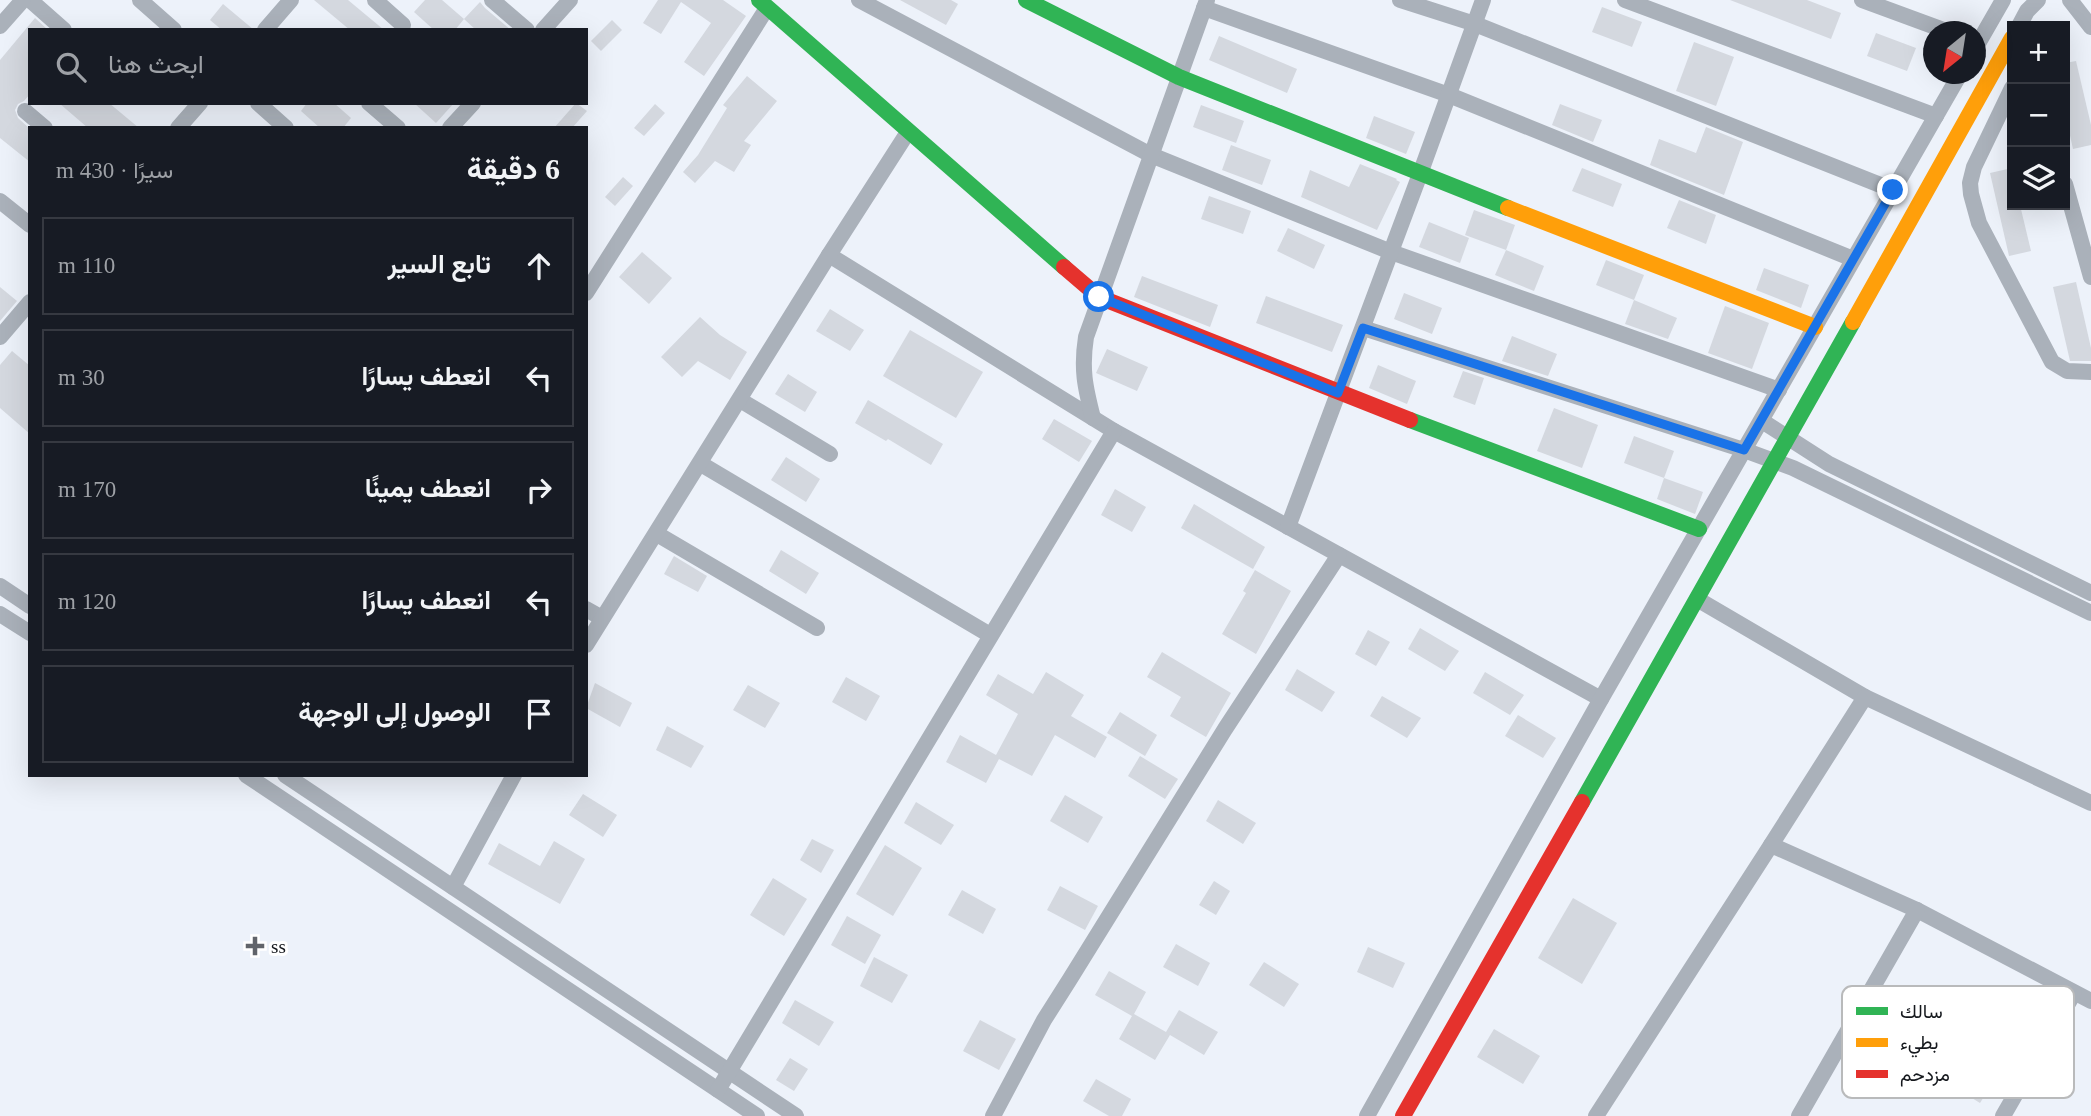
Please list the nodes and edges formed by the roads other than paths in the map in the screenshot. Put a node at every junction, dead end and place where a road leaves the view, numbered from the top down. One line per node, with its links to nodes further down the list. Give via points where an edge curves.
1 (23, 0): 23 (street)
2 (30, 0): 25 (street)
3 (140, 0): 26 (street)
4 (291, 0): 27 (street)
5 (375, 0): 22 (street)
6 (492, 0): 28 (street)
7 (570, 0): 29 (street)
8 (859, 0): 48 (street)
9 (1026, 0): 32 (street)
10 (1400, 0): 21 (street)
11 (1483, 0): 21 (street)
12 (1625, 0): 41 (street)
13 (1862, 0): 20 (street)
14 (2003, 0): 30 (street)
15 (2038, 0): 19 (street)
16 (2070, 0): 24 (street)
17 (763, 4): 47 (street); 58 (street)
18 (1206, 4): 32 (street); 34 (street)
19 (2022, 21)
20 (1923, 22)
21 (1475, 24): 34 (street); 50 (street)
22 (402, 25)
23 (0, 26)
24 (2091, 27)
25 (62, 28)
26 (172, 28)
27 (267, 28)
28 (525, 28)
29 (544, 28)
30 (1986, 28)
31 (2007, 47): 71 (street)
32 (1179, 77): 48 (street); 49 (street)
33 (1954, 84): 41 (street)
34 (1449, 95): 49 (street); 56 (street)
35 (2007, 98): 64 (street, via 1974,167 1970,183 1975,214 2052,362 2067,372)
36 (198, 105): 43 (street)
37 (260, 105): 44 (street)
38 (371, 105): 45 (street)
39 (471, 105): 46 (street)
40 (25, 111): 42 (street)
41 (1936, 116): 50 (street)
42 (44, 126)
43 (180, 126)
44 (284, 126)
45 (396, 126)
46 (452, 126)
47 (908, 132): 55 (street); 59 (street)
48 (1151, 155): 54 (street); 59 (street)
49 (1420, 174): 54 (street); 61 (street)
50 (1893, 190): 56 (street)
51 (0, 201): 53 (street)
52 (2070, 202): 57 (street)
53 (28, 223)
54 (1391, 252): 62 (street); 65 (street)
55 (829, 255): 67 (street); 68 (street)
56 (1853, 259): 61 (street)
57 (2091, 276)
58 (588, 290)
59 (1099, 297): 66 (street); 68 (street, via 1086,337 1083,366)
60 (28, 304): 63 (street)
61 (1815, 327): 65 (street)
62 (1363, 328): 66 (street); 72 (street)
63 (0, 337)
64 (2091, 372)
65 (1779, 390): 69 (street)
66 (1338, 393): 76 (street); 77 (street)
67 (740, 400): 73 (street); 75 (street)
68 (1093, 418): 70 (street)
69 (1762, 421): 71 (street); 72 (street)
70 (1114, 430): 76 (street); 90 (street)
71 (1788, 438): 74 (street); 81 (street, via 1842,470)
72 (1744, 450): 74 (street); 77 (street)
73 (830, 454)
74 (1775, 461): 82 (street); 85 (street)
75 (701, 464): 78 (street); 90 (street)
76 (1288, 527): 79 (street)
77 (1699, 529): 93 (street)
78 (657, 534): 87 (street); 88 (street)
79 (1339, 555): 93 (street); 111 (street, via 1044,1020)
80 (0, 586): 83 (street)
81 (2091, 593)
82 (1697, 599): 92 (street); 113 (street)
83 (28, 605)
84 (588, 610): 87 (street)
85 (2091, 613)
86 (0, 614): 89 (street)
87 (603, 618): 91 (street)
88 (817, 628)
89 (28, 632)
90 (990, 635): 106 (street)
91 (588, 642)
92 (1865, 697): 97 (street); 98 (street)
93 (1601, 699): 112 (street)
94 (249, 777): 107 (street)
95 (513, 777): 99 (street)
96 (294, 778): 99 (street)
97 (2091, 803)
98 (1771, 845): 100 (street); 114 (street)
99 (453, 887): 106 (street)
100 (1917, 909): 101 (street); 102 (street)
101 (1873, 986)
102 (2061, 986)
103 (2074, 993): 104 (street)
104 (2091, 1002)
105 (1842, 1042): 115 (street)
106 (729, 1071): 107 (street); 110 (street)
107 (718, 1090): 109 (street)
108 (2013, 1098): 116 (street)
109 (751, 1114)
110 (796, 1116)
111 (993, 1116)
112 (1367, 1116)
113 (1403, 1116)
114 (1596, 1116)
115 (1800, 1116)
116 (2003, 1116)

